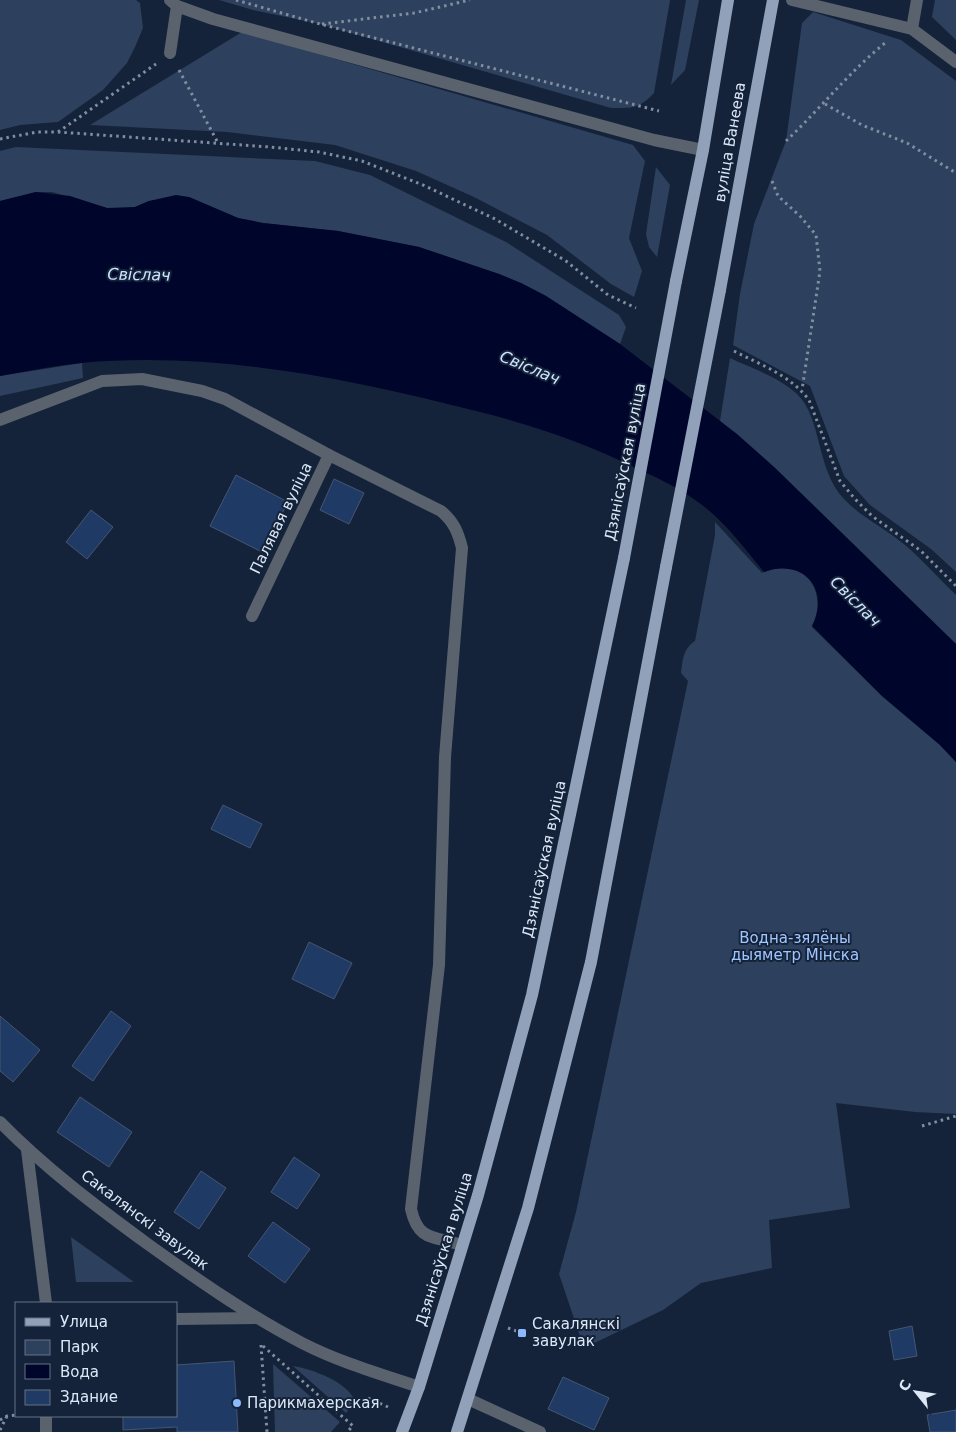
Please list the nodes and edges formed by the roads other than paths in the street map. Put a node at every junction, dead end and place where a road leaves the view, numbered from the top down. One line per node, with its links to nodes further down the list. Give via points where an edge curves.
1 (728, 0): 9 (main road, вуліца Ванеева)
2 (773, 0): 21 (main road, вуліца Ванеева, bridge, via 591,962 528,1208)
3 (792, 0): 6 (street)
4 (917, 0): 6 (street)
5 (174, 3): 7 (street); 9 (street, via 213,19 644,138)
6 (912, 29): 8 (street)
7 (170, 53)
8 (956, 62)
9 (703, 150): 10 (main road, вуліца Ванеева)
10 (676, 281): 16 (main road, Дзянісаўская вуліца, bridge, via 624,558 532,995)
11 (0, 420): 12 (street, Палявая вуліца, via 102,381 142,379 225,399)
12 (329, 455): 13 (street, Палявая вуліца); 16 (street, via 441,511 458,531 462,548 446,757 439,965 411,1208 421,1233)
13 (252, 616)
14 (0, 1122): 15 (street, Сакалянскі завулак)
15 (27, 1150): 17 (street); 19 (street, Сакалянскі завулак, via 114,1220)
16 (462, 1245): 20 (main road, Дзянісаўская вуліца)
17 (46, 1302)
18 (178, 1318): 19 (street)
19 (257, 1318): 20 (street, Сакалянскі завулак, via 327,1354)
20 (419, 1387): 24 (main road, Дзянісаўская вуліца)
21 (468, 1399): 25 (main road); 26 (street)
22 (46, 1417): 23 (street)
23 (46, 1432)
24 (402, 1432)
25 (457, 1432)
26 (540, 1432)

